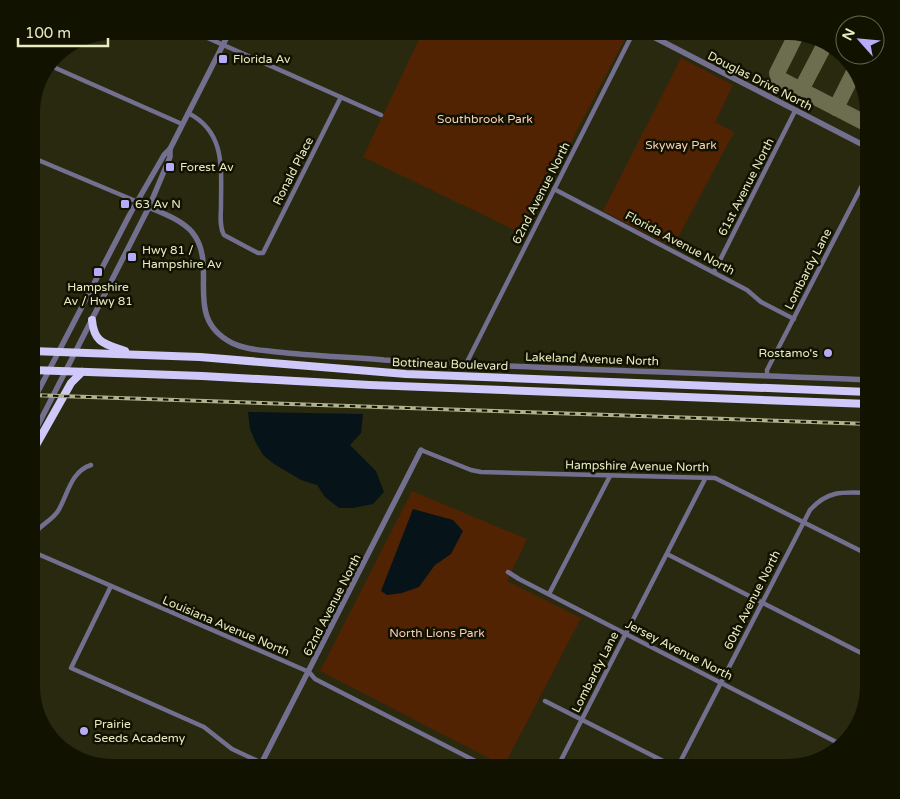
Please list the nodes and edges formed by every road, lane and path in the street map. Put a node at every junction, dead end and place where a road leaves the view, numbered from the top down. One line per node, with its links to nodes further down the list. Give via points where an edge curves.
1 (211, 40): 5 (street)
2 (225, 40): 5 (street)
3 (629, 40): 15 (street, 62nd Avenue North)
4 (659, 40): 8 (street, Douglas Drive North)
5 (222, 45): 7 (street); 9 (street)
6 (55, 68): 11 (street)
7 (341, 97): 9 (street, Ronald Place, via 262,253 224,236 220,223 220,155 208,127); 10 (street)
8 (795, 111): 12 (street, Douglas Drive North); 19 (street, 61st Avenue North)
9 (188, 113): 11 (street)
10 (381, 115)
11 (182, 124): 13 (street)
12 (860, 144)
13 (170, 149): 17 (street); 18 (street, via 170,157)
14 (40, 160): 17 (street)
15 (554, 189): 19 (street, Florida Avenue North); 26 (street, 62nd Avenue North)
16 (860, 190): 20 (street, Lombardy Lane)
17 (138, 202): 18 (street, Lakeland Avenue North); 23 (street)
18 (148, 208): 21 (street); 26 (street, Lakeland Avenue North, via 182,224 195,238 202,260 205,311 214,329 234,344 311,356)
19 (714, 272): 20 (street, Florida Avenue North)
20 (794, 319): 31 (street, Lombardy Lane)
21 (92, 320): 24 (street); 25 (highway, via 93,330 100,340)
22 (40, 351): 23 (highway, Bottineau Boulevard)
23 (59, 352): 24 (highway, Bottineau Boulevard); 28 (street)
24 (76, 353): 25 (highway, Bottineau Boulevard); 29 (street)
25 (132, 354): 34 (highway, Bottineau Boulevard, via 406,374)
26 (466, 364): 31 (street, Lakeland Avenue North)
27 (40, 370): 28 (highway, Bottineau Boulevard)
28 (49, 370): 29 (highway, Bottineau Boulevard); 33 (street)
29 (67, 370): 30 (highway, Bottineau Boulevard); 36 (street)
30 (82, 372): 35 (highway, Bottineau Boulevard); 37 (highway, via 71,383)
31 (767, 376): 32 (street, Lakeland Avenue North)
32 (860, 380)
33 (40, 388)
34 (860, 392)
35 (860, 404)
36 (40, 422)
37 (40, 438)
38 (421, 450): 40 (street, Hampshire Avenue North, via 481,472); 54 (street, 62nd Avenue North)
39 (91, 465): 44 (street, via 82,468 66,491 58,511)
40 (610, 476): 41 (street, Hampshire Avenue North); 50 (street)
41 (705, 479): 43 (street, Hampshire Avenue North, via 715,478); 46 (street, Lombardy Lane)
42 (860, 493): 43 (street, 60th Avenue North, via 828,495 810,510)
43 (804, 521): 45 (street, Hampshire Avenue North); 51 (street, 60th Avenue North)
44 (40, 526)
45 (860, 550)
46 (667, 554): 51 (street); 52 (street, Lombardy Lane)
47 (40, 555): 49 (street, Louisiana Avenue North)
48 (508, 572): 50 (street, Jersey Avenue North)
49 (111, 586): 54 (street, Louisiana Avenue North); 59 (street, via 72,668 204,727)
50 (549, 594): 52 (street, Jersey Avenue North)
51 (762, 602): 53 (street); 55 (street, 60th Avenue North)
52 (626, 634): 55 (street, Jersey Avenue North); 57 (street, Lombardy Lane)
53 (860, 652)
54 (309, 672): 60 (street, 62nd Avenue North); 61 (street, Louisiana Avenue North)
55 (721, 683): 58 (street, Jersey Avenue North); 64 (street, 60th Avenue North)
56 (546, 701): 57 (street)
57 (582, 719): 62 (street, Lombardy Lane); 63 (street)
58 (835, 741)
59 (250, 759)
60 (264, 759)
61 (472, 759)
62 (561, 759)
63 (659, 759)
64 (682, 759)

